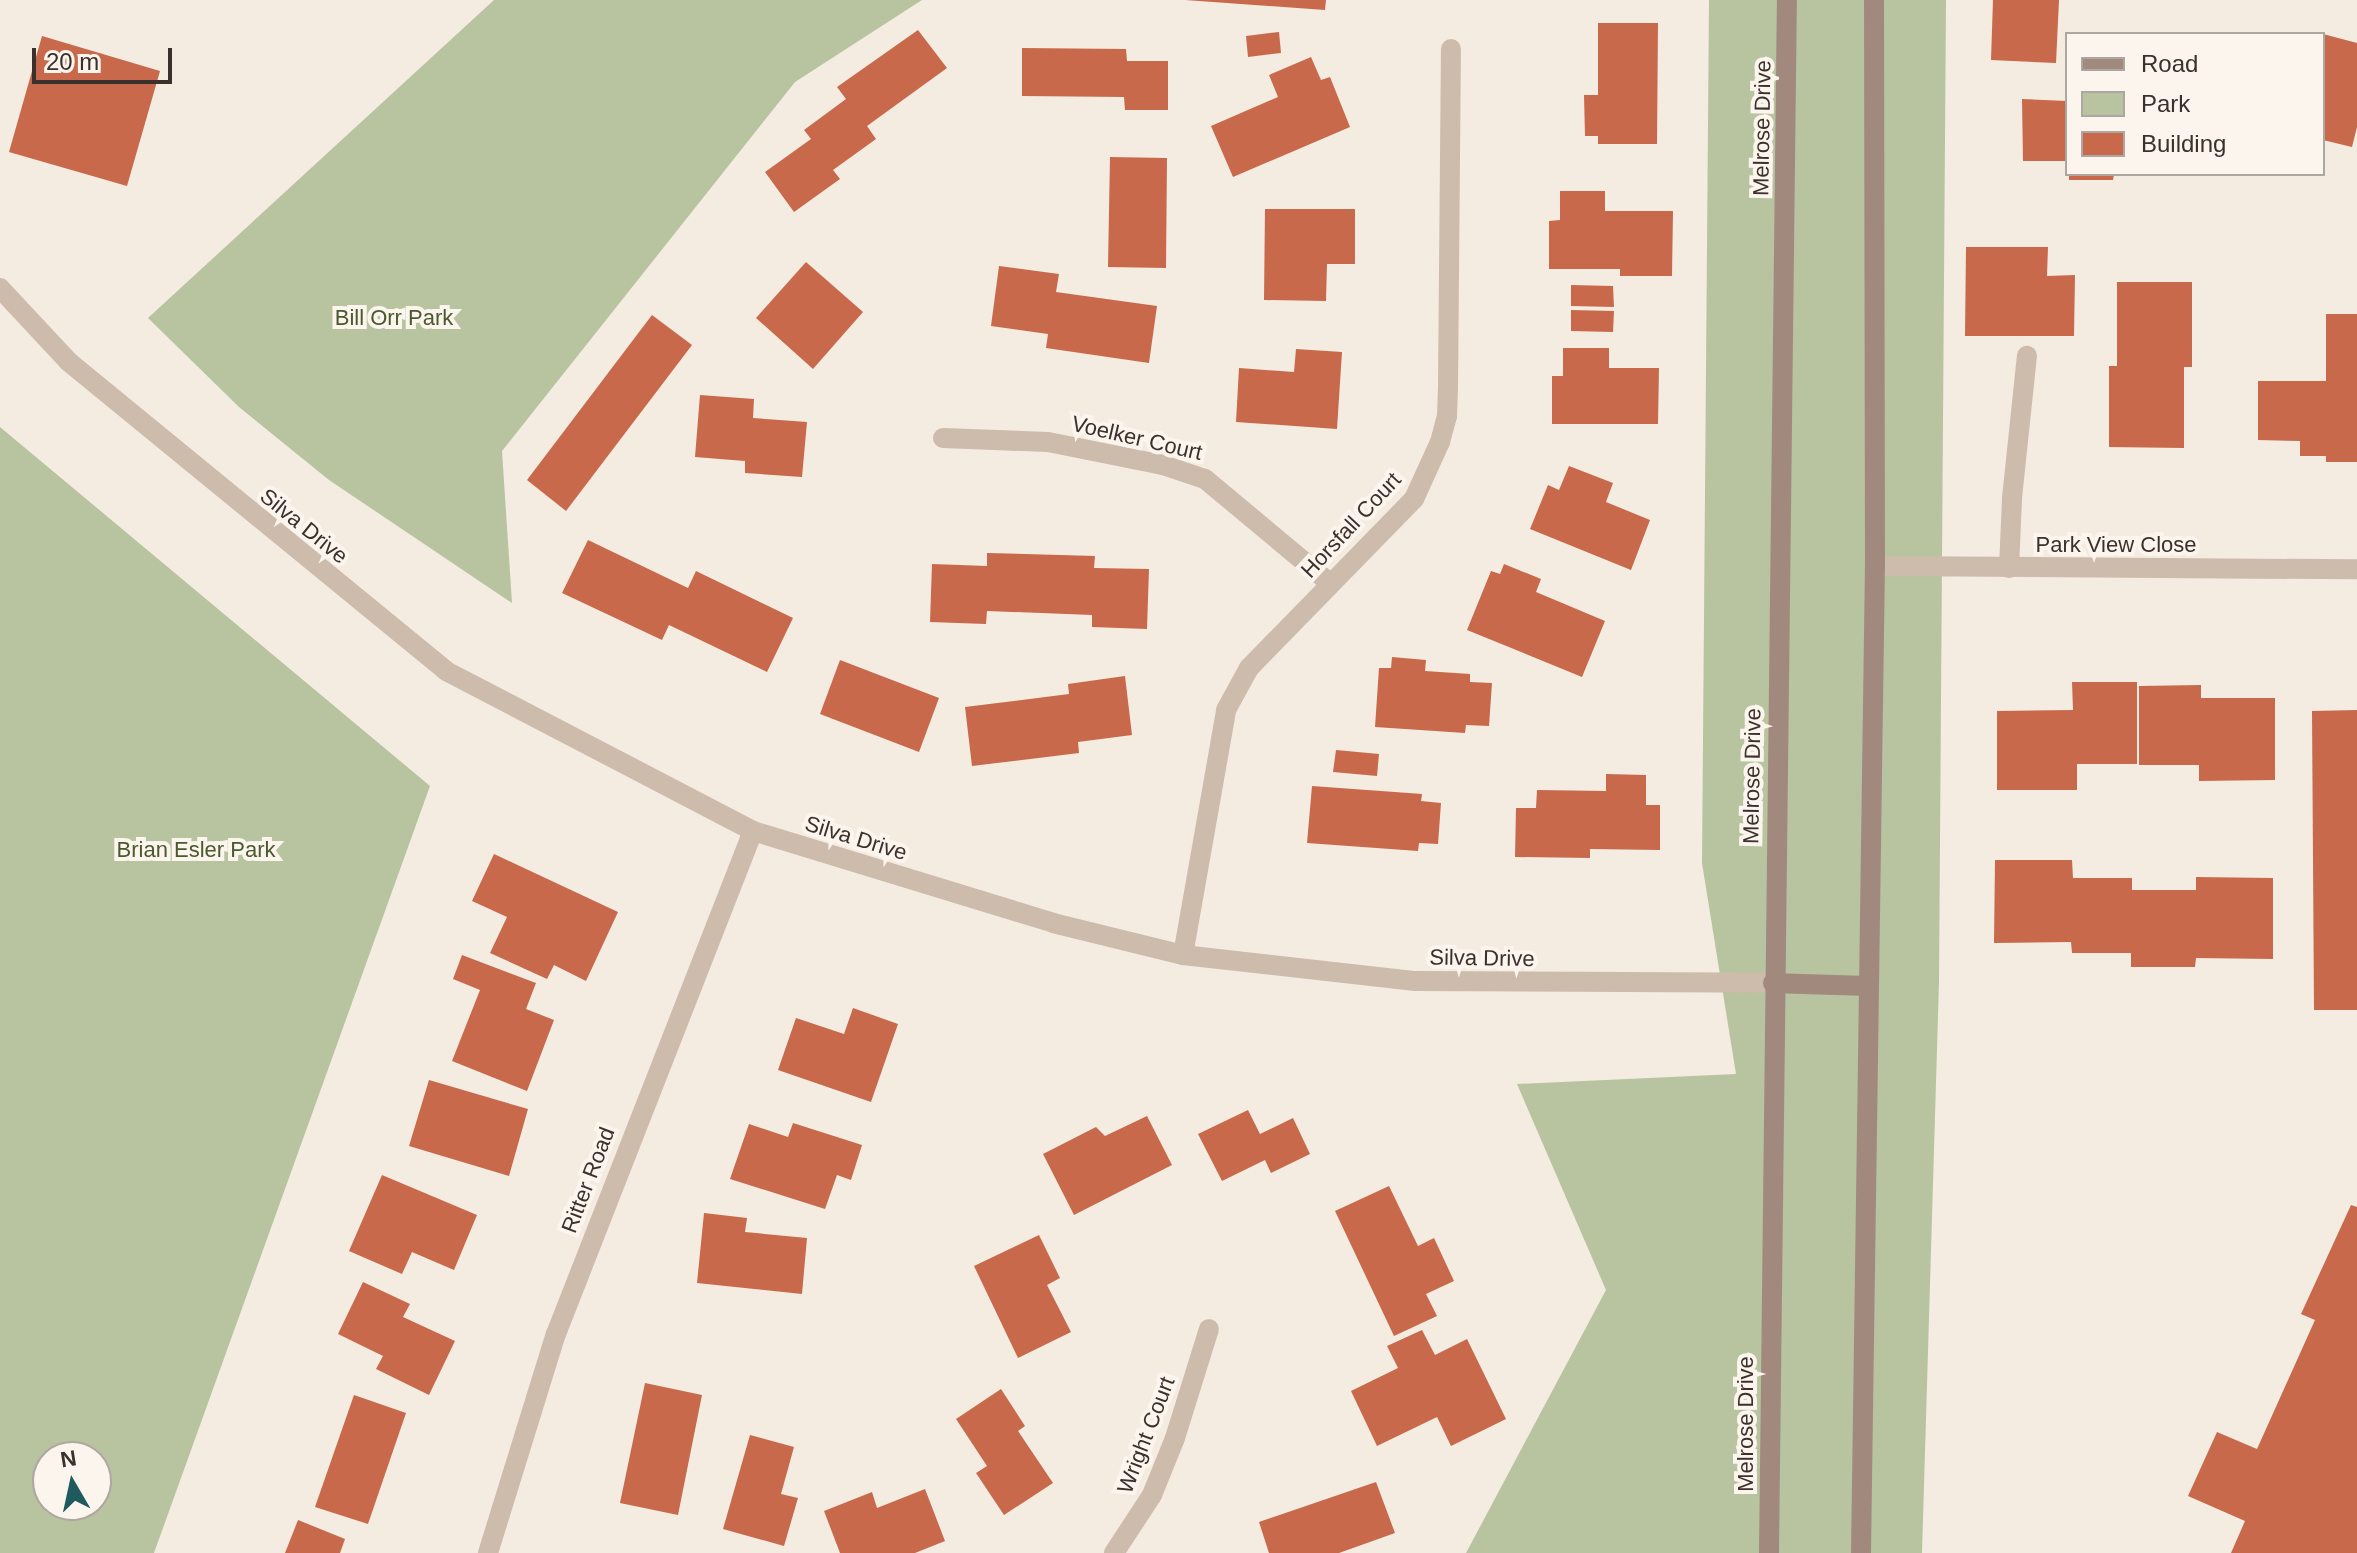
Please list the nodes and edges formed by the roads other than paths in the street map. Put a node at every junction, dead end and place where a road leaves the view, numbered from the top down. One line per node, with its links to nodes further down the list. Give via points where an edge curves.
1 (1787, 0): 13 (main road, Melrose Drive)
2 (1874, 0): 7 (main road)
3 (1451, 49): 10 (street, Horsfall Court, via 1447,416 1414,499)
4 (0, 288): 11 (street, Silva Drive, via 69,362 446,671)
5 (2027, 356): 8 (street)
6 (943, 438): 10 (street, Voelker Court, via 1048,442 1205,479)
7 (1875, 566): 8 (street, Park View Close); 14 (main road)
8 (2009, 568): 9 (street, Park View Close)
9 (2357, 569)
10 (1330, 583): 12 (street, Horsfall Court, via 1249,668 1226,710)
11 (753, 831): 12 (street, Silva Drive, via 1053,923); 16 (street, Ritter Road, via 561,1319)
12 (1183, 955): 13 (street, Silva Drive, via 1416,981)
13 (1773, 983): 14 (main road, Silva Drive); 18 (main road, Melrose Drive)
14 (1868, 986): 19 (main road)
15 (1209, 1329): 17 (street, Wright Court, via 1152,1495)
16 (488, 1553)
17 (1114, 1553)
18 (1769, 1553)
19 (1861, 1553)

